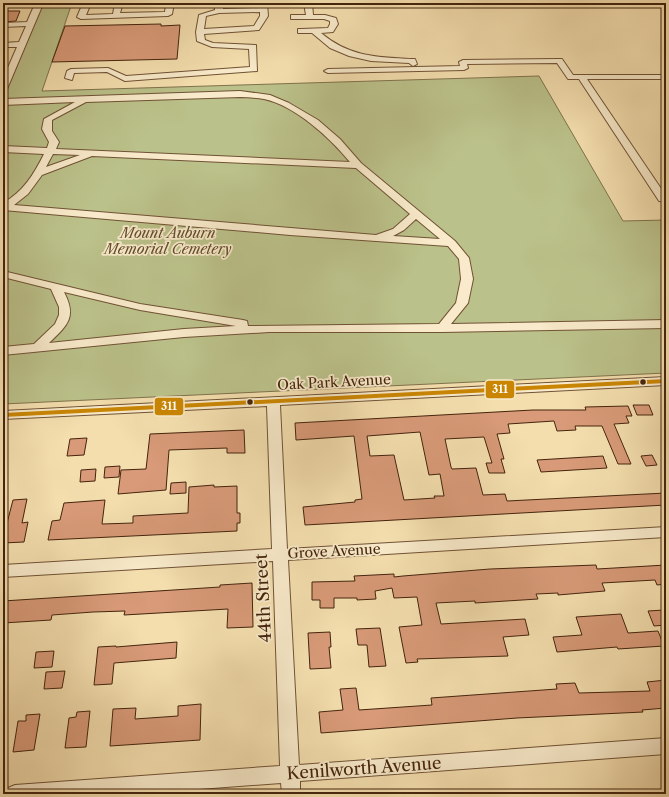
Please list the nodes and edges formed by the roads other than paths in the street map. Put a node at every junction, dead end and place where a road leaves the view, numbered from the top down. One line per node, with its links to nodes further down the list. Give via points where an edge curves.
1 (87, 3): 10 (street, via 81,17)
2 (119, 3): 10 (street)
3 (170, 3): 10 (street, via 168,14)
4 (219, 3): 9 (street)
5 (308, 3): 11 (street)
6 (39, 4): 7 (street); 14 (street)
7 (3, 5)
8 (263, 6): 9 (street); 18 (street, via 264,16)
9 (219, 11): 17 (street, via 203,15)
10 (116, 15)
11 (310, 17): 12 (street); 16 (street, via 325,17 333,20 334,24 330,30)
12 (294, 18)
13 (3, 24): 14 (street)
14 (31, 24): 19 (street)
15 (301, 30): 16 (street)
16 (313, 30): 23 (street, via 333,46 351,53 384,60 412,61)
17 (200, 32): 18 (street); 18 (street, via 201,41 212,45)
18 (254, 38): 27 (street, via 254,70 125,79 108,70 71,71)
19 (22, 44): 20 (street); 22 (street)
20 (3, 45)
21 (3, 67): 22 (street)
22 (12, 67): 28 (street)
23 (416, 69): 24 (street); 25 (street, via 464,68 463,62 560,62 572,77)
24 (328, 71)
25 (581, 77): 26 (street); 36 (street, via 663,199)
26 (666, 77)
27 (69, 78)
28 (3, 89)
29 (89, 99): 30 (street); 32 (street, via 48,119 47,130 54,142); 34 (street, via 240,94 266,98 286,105 315,122 337,141)
30 (3, 102)
31 (3, 149): 32 (street)
32 (50, 151): 33 (street); 35 (street)
33 (91, 154): 34 (street); 35 (street)
34 (358, 165): 37 (street)
35 (38, 173): 38 (street, via 20,197 3,207)
36 (666, 199)
37 (416, 213): 38 (street, via 403,227 388,235); 39 (street)
38 (369, 238): 39 (street)
39 (451, 243): 44 (street, via 464,258 467,279 462,303)
40 (3, 274): 41 (street)
41 (55, 286): 43 (street, via 140,307); 45 (street, via 66,310 64,322)
42 (666, 324): 44 (street)
43 (268, 328): 44 (street); 45 (street, via 184,333)
44 (442, 328)
45 (37, 348): 46 (street)
46 (3, 351)
47 (665, 382): 48 (street, Oak Park Avenue)
48 (273, 401): 49 (street, Oak Park Avenue); 51 (street, 44th Street)
49 (3, 415)
50 (666, 532): 51 (street, Grove Avenue)
51 (280, 554): 52 (street, Grove Avenue); 54 (street, 44th Street)
52 (3, 571)
53 (666, 746): 54 (street, Kenilworth Avenue)
54 (290, 774): 55 (street, Kenilworth Avenue); 56 (street, 44th Street)
55 (15, 794)
56 (291, 794)

